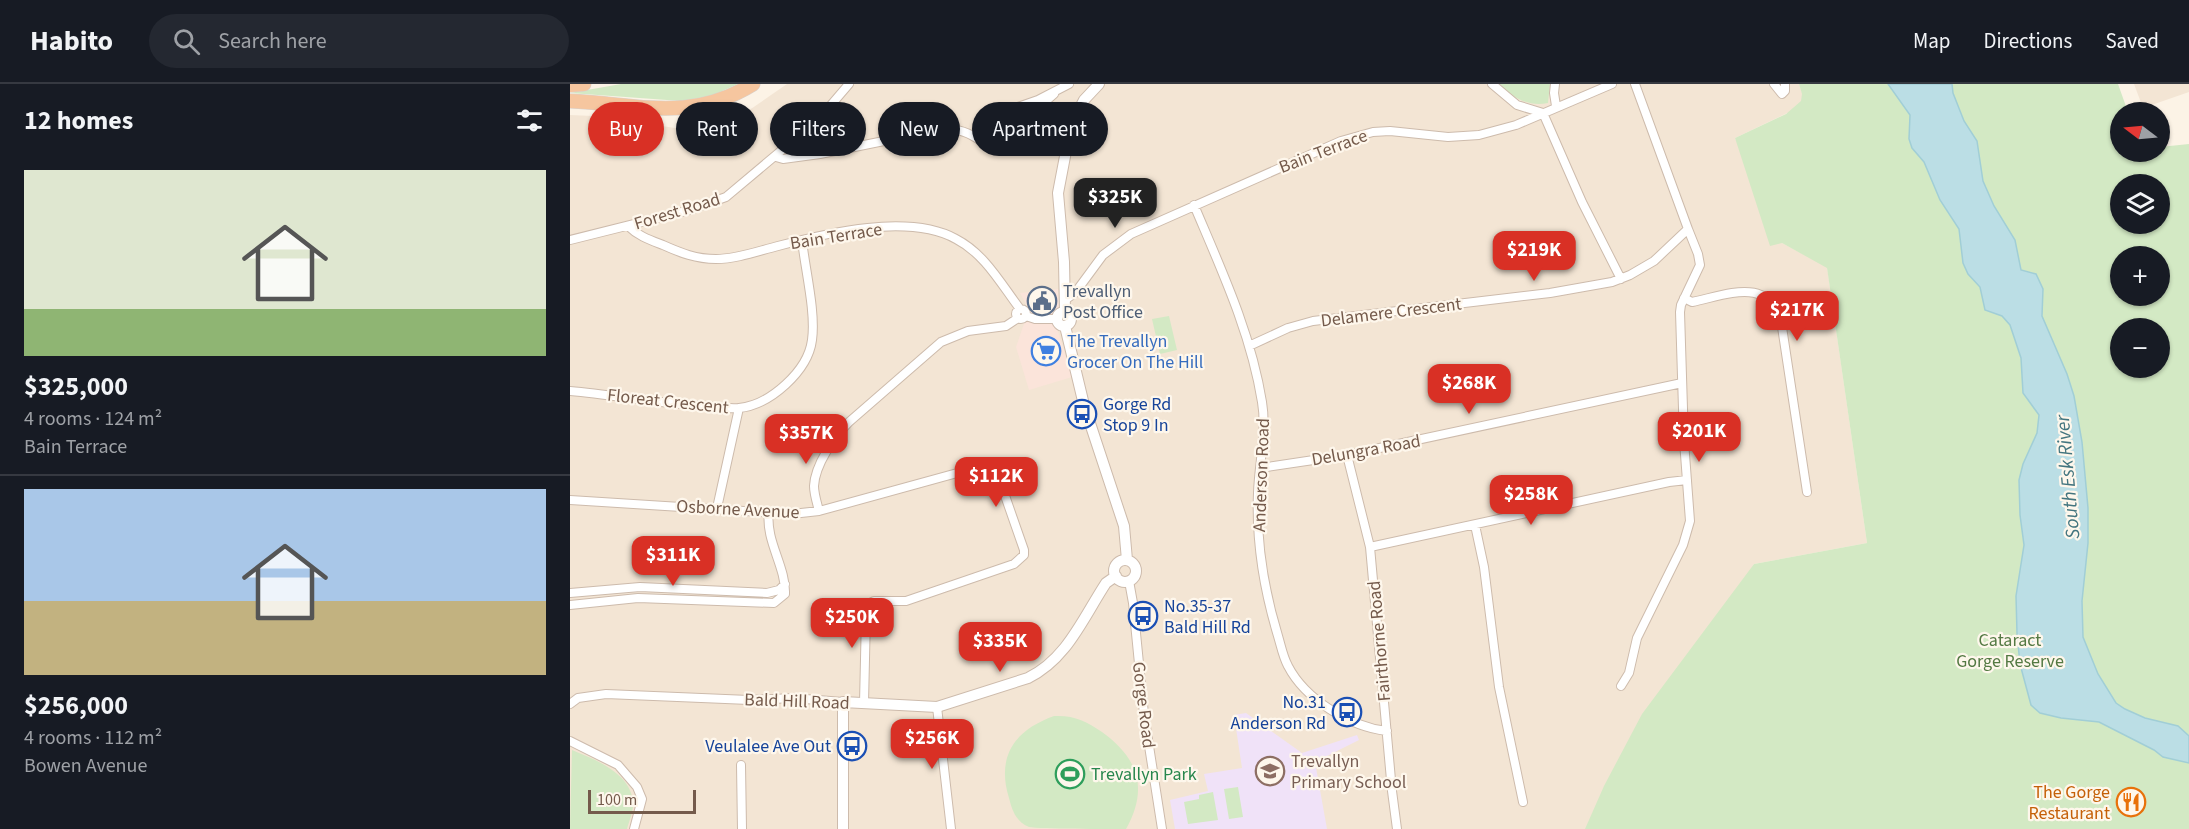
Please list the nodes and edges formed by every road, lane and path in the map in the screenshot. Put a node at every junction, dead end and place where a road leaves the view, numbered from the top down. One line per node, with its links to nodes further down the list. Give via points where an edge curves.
1 (584, 84): 12 (highway)
2 (753, 84): 14 (highway, via 722,100 687,108)
3 (849, 84): 22 (street, Forest Road, via 819,119)
4 (1069, 84): 13 (street)
5 (1099, 84): 30 (street, via 1084,100 1071,124 1059,181 1057,204)
6 (1492, 84): 17 (street)
7 (1555, 84): 18 (street)
8 (1612, 84): 18 (street, Bain Terrace)
9 (1635, 84): 25 (street)
10 (1774, 84): 11 (street, via 1782,94)
11 (1785, 84)
12 (570, 85)
13 (1058, 90): 15 (street); 16 (street)
14 (570, 101)
15 (1029, 102)
16 (1044, 102)
17 (1517, 105): 19 (street); 20 (street)
18 (1556, 106): 19 (street, Bain Terrace)
19 (1543, 113): 20 (street, Bain Terrace); 28 (street)
20 (1516, 125): 23 (street, Bain Terrace, via 1463,137 1390,131 1357,135)
21 (972, 135): 22 (street, via 964,130 946,129 820,154)
22 (776, 157): 24 (street, Forest Road, via 716,202)
23 (1194, 205): 30 (street, Bain Terrace, via 1114,245); 33 (street, Anderson Road)
24 (628, 226): 26 (street, Forest Road); 27 (street, Bain Terrace, via 646,239 703,258 738,257)
25 (1688, 229): 28 (street, Delamere Crescent, via 1654,261); 29 (street, via 1700,265)
26 (570, 240)
27 (802, 240): 31 (street, Bain Terrace, via 880,228 934,230 957,239 978,254); 36 (street, Floreat Crescent, via 812,322 809,352 792,379 760,401)
28 (1621, 279): 33 (street, Delamere Crescent, via 1550,293 1313,321)
29 (1684, 298): 34 (street, via 1680,312); 40 (street, via 1692,302 1747,291 1757,292 1774,304 1782,327)
30 (1065, 300): 32 (street)
31 (1021, 314): 32 (street, via 1035,320); 43 (street, Osborne Avenue, via 1006,326 968,331 941,342 847,424 829,447 816,475)
32 (1062, 319): 47 (street, via 1084,405 1124,526)
33 (1249, 346): 38 (street, Anderson Road, via 1264,419)
34 (1682, 383): 37 (street, Delungra Road); 39 (street)
35 (570, 391): 36 (street, Floreat Crescent)
36 (739, 408): 42 (street)
37 (1347, 456): 38 (street, Delungra Road); 46 (street, Fairthorne Road)
38 (1260, 468): 58 (street, Anderson Road, via 1260,551 1272,615 1288,666 1307,693 1318,701 1361,726)
39 (1687, 480): 45 (street); 53 (street, via 1688,533 1641,630 1629,673)
40 (1807, 492)
41 (570, 500): 42 (street, Osborne Avenue)
42 (717, 508): 44 (street, Osborne Avenue)
43 (819, 511): 44 (street, Osborne Avenue); 55 (street, via 979,467 991,470 1002,487 1023,544 1024,555 1014,564 906,601 870,603 866,615)
44 (769, 512): 50 (street, via 767,526)
45 (1475, 525): 46 (street); 61 (street, via 1499,687)
46 (1370, 547): 58 (street, Fairthorne Road)
47 (1127, 560): 48 (street, via 1118,564); 49 (street, via 1136,570)
48 (1116, 576): 49 (street, via 1123,582); 57 (street, Bald Hill Road, via 1106,583 1059,657 1048,666 1021,681)
49 (1129, 581): 66 (street, Gorge Road)
50 (785, 584): 51 (street, via 779,591 767,593 640,587); 52 (street, via 784,594 774,603 638,598)
51 (570, 593)
52 (570, 605)
53 (1621, 686)
54 (843, 702): 55 (street, Bald Hill Road); 56 (street, Bald Hill Road, via 606,694 578,698); 64 (street)
55 (864, 703): 57 (street, Bald Hill Road)
56 (570, 704)
57 (937, 707): 65 (street)
58 (1387, 731): 67 (street, Fairthorne Road)
59 (570, 741): 62 (street, via 618,765 637,787 642,799)
60 (741, 765): 63 (street)
61 (1523, 802)
62 (634, 829)
63 (742, 829)
64 (843, 829)
65 (951, 829)
66 (1162, 829)
67 (1397, 829)

